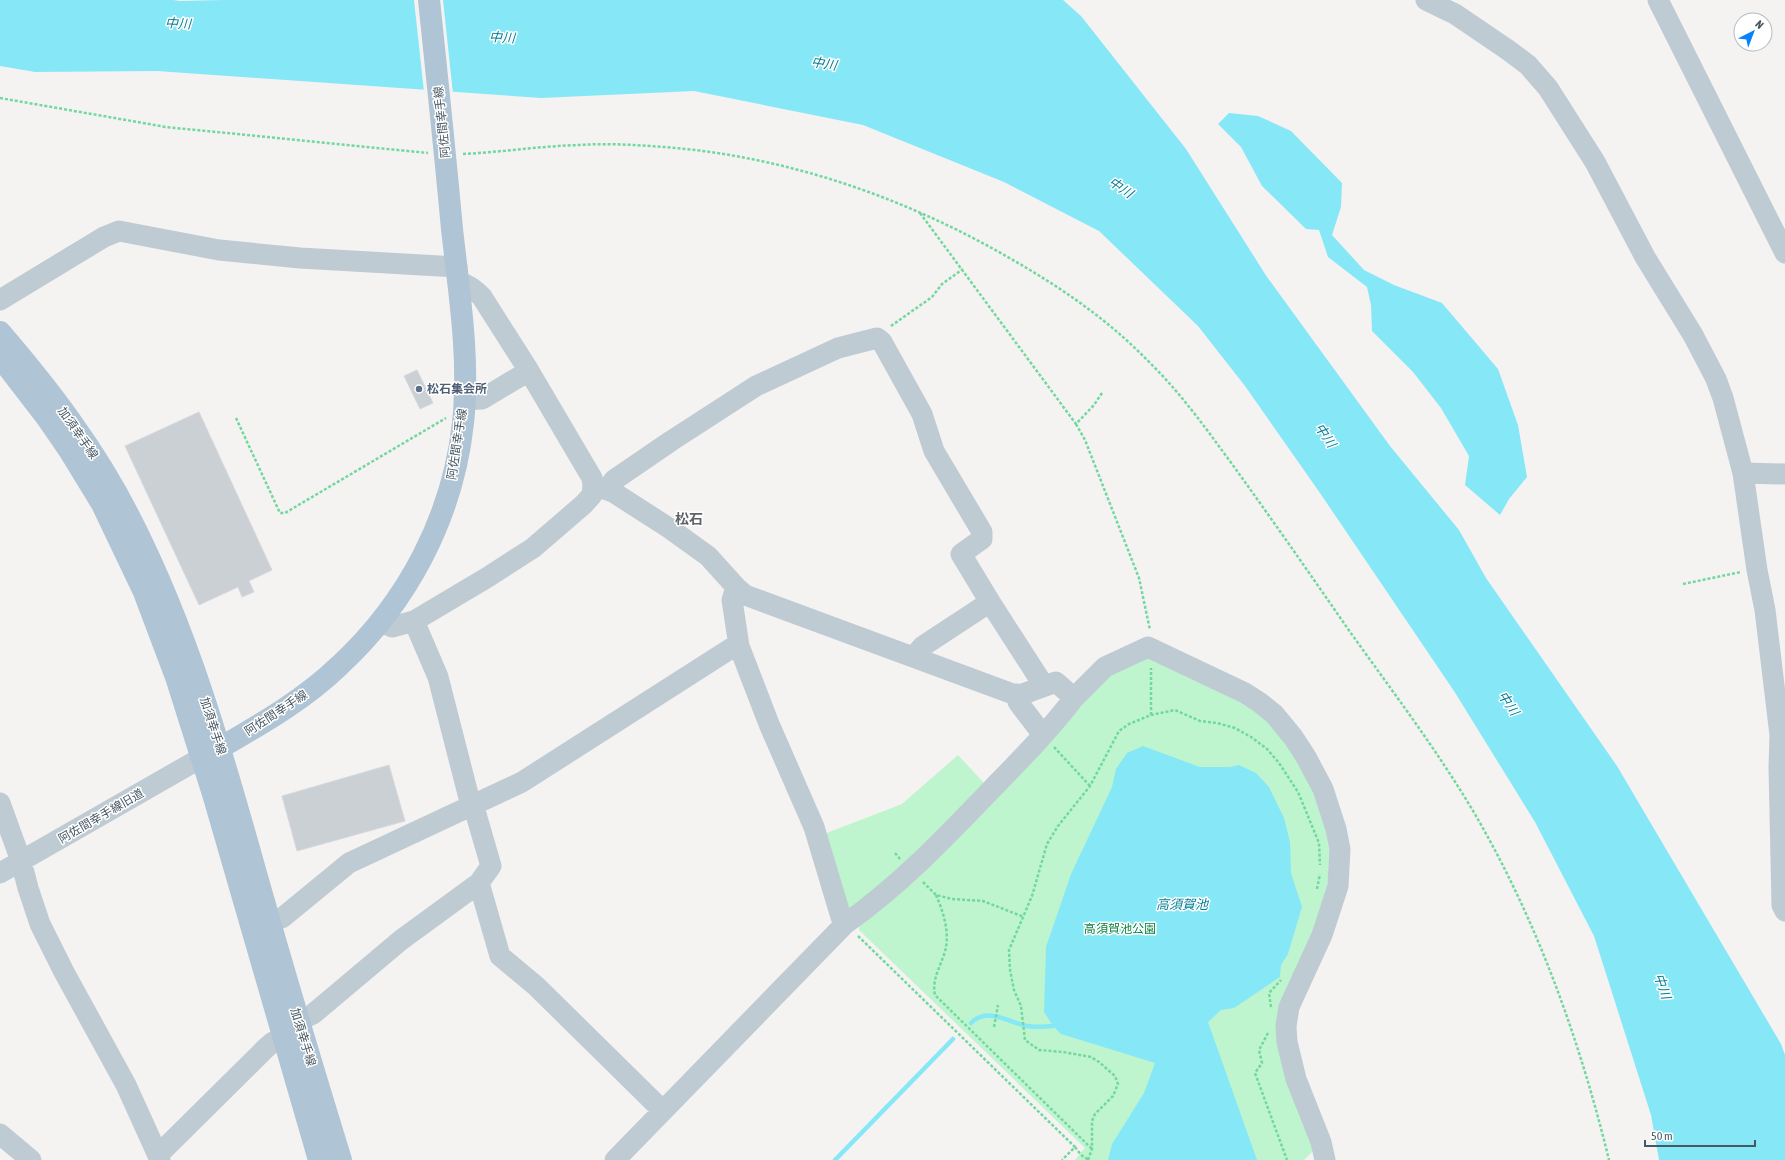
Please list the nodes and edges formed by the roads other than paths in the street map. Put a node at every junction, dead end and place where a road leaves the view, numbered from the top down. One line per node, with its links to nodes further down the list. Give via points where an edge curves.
1 (429, 0): 5 (main road, 阿佐間幸手線)
2 (1426, 0): 11 (street, via 1454,14 1519,58 1536,74 1560,105 1595,162 1645,257 1706,359 1723,398)
3 (1658, 0): 4 (street)
4 (1785, 253)
5 (457, 274): 6 (street, via 219,250 119,231 104,237); 9 (street, via 482,297); 10 (main road, 阿佐間幸手線, via 464,364)
6 (0, 300)
7 (0, 332): 24 (main road, 加須幸手線, via 61,408 103,469 129,516 177,621)
8 (0, 357): 25 (main road, 加須幸手線, via 69,450 120,539 174,670)
9 (529, 371): 10 (street, via 482,399); 13 (street, via 592,478)
10 (464, 406): 17 (main road, 阿佐間幸手線, via 456,466 433,536 418,567)
11 (1743, 473): 12 (street); 31 (street, via 1765,610 1780,735 1782,905)
12 (1785, 474)
13 (600, 487): 14 (street, via 669,528 708,556); 15 (street, via 756,386 838,348 877,338 882,342 922,414 934,451 982,532 982,538 961,554); 16 (street, via 533,548)
14 (736, 587): 18 (street, via 732,600); 19 (street, via 745,594)
15 (990, 602): 19 (street, via 923,646); 20 (street)
16 (414, 621): 17 (street, via 392,627); 27 (street, via 438,678)
17 (381, 622): 24 (main road, 阿佐間幸手線, via 356,650 317,685 271,718)
18 (738, 646): 27 (street, via 730,648 522,782); 33 (street, via 814,827)
19 (914, 656): 21 (street)
20 (1044, 686): 21 (street); 22 (street, via 1056,682)
21 (1017, 694): 23 (street, via 1018,702)
22 (1074, 698): 23 (street); 43 (street, via 1105,667 1150,655 1245,693 1259,702 1274,714 1294,737 1306,757 1323,789 1336,829 1340,849 1338,886 1322,935 1289,1007 1286,1026 1296,1079 1321,1142)
23 (1043, 735): 33 (street, via 912,870)
24 (220, 748): 25 (main road, 阿佐間幸手線); 34 (main road, 加須幸手線)
25 (201, 758): 28 (street, 阿佐間幸手線旧道); 35 (main road, 加須幸手線)
26 (0, 803): 28 (street)
27 (473, 804): 30 (street, via 491,866); 32 (street, via 349,863)
28 (22, 861): 29 (street, 阿佐間幸手線旧道); 38 (street, via 40,924 126,1086)
29 (0, 873)
30 (479, 883): 34 (street, via 401,940 313,1014); 36 (street, via 500,956 536,986)
31 (1785, 911)
32 (282, 918)
33 (845, 924): 36 (street)
34 (298, 1021): 41 (main road, 加須幸手線)
35 (284, 1038): 38 (street, via 266,1048); 40 (main road, 加須幸手線)
36 (663, 1111): 42 (street)
37 (0, 1134): 39 (street)
38 (159, 1157)
39 (31, 1160)
40 (319, 1160)
41 (341, 1160)
42 (615, 1160)
43 (1325, 1160)

